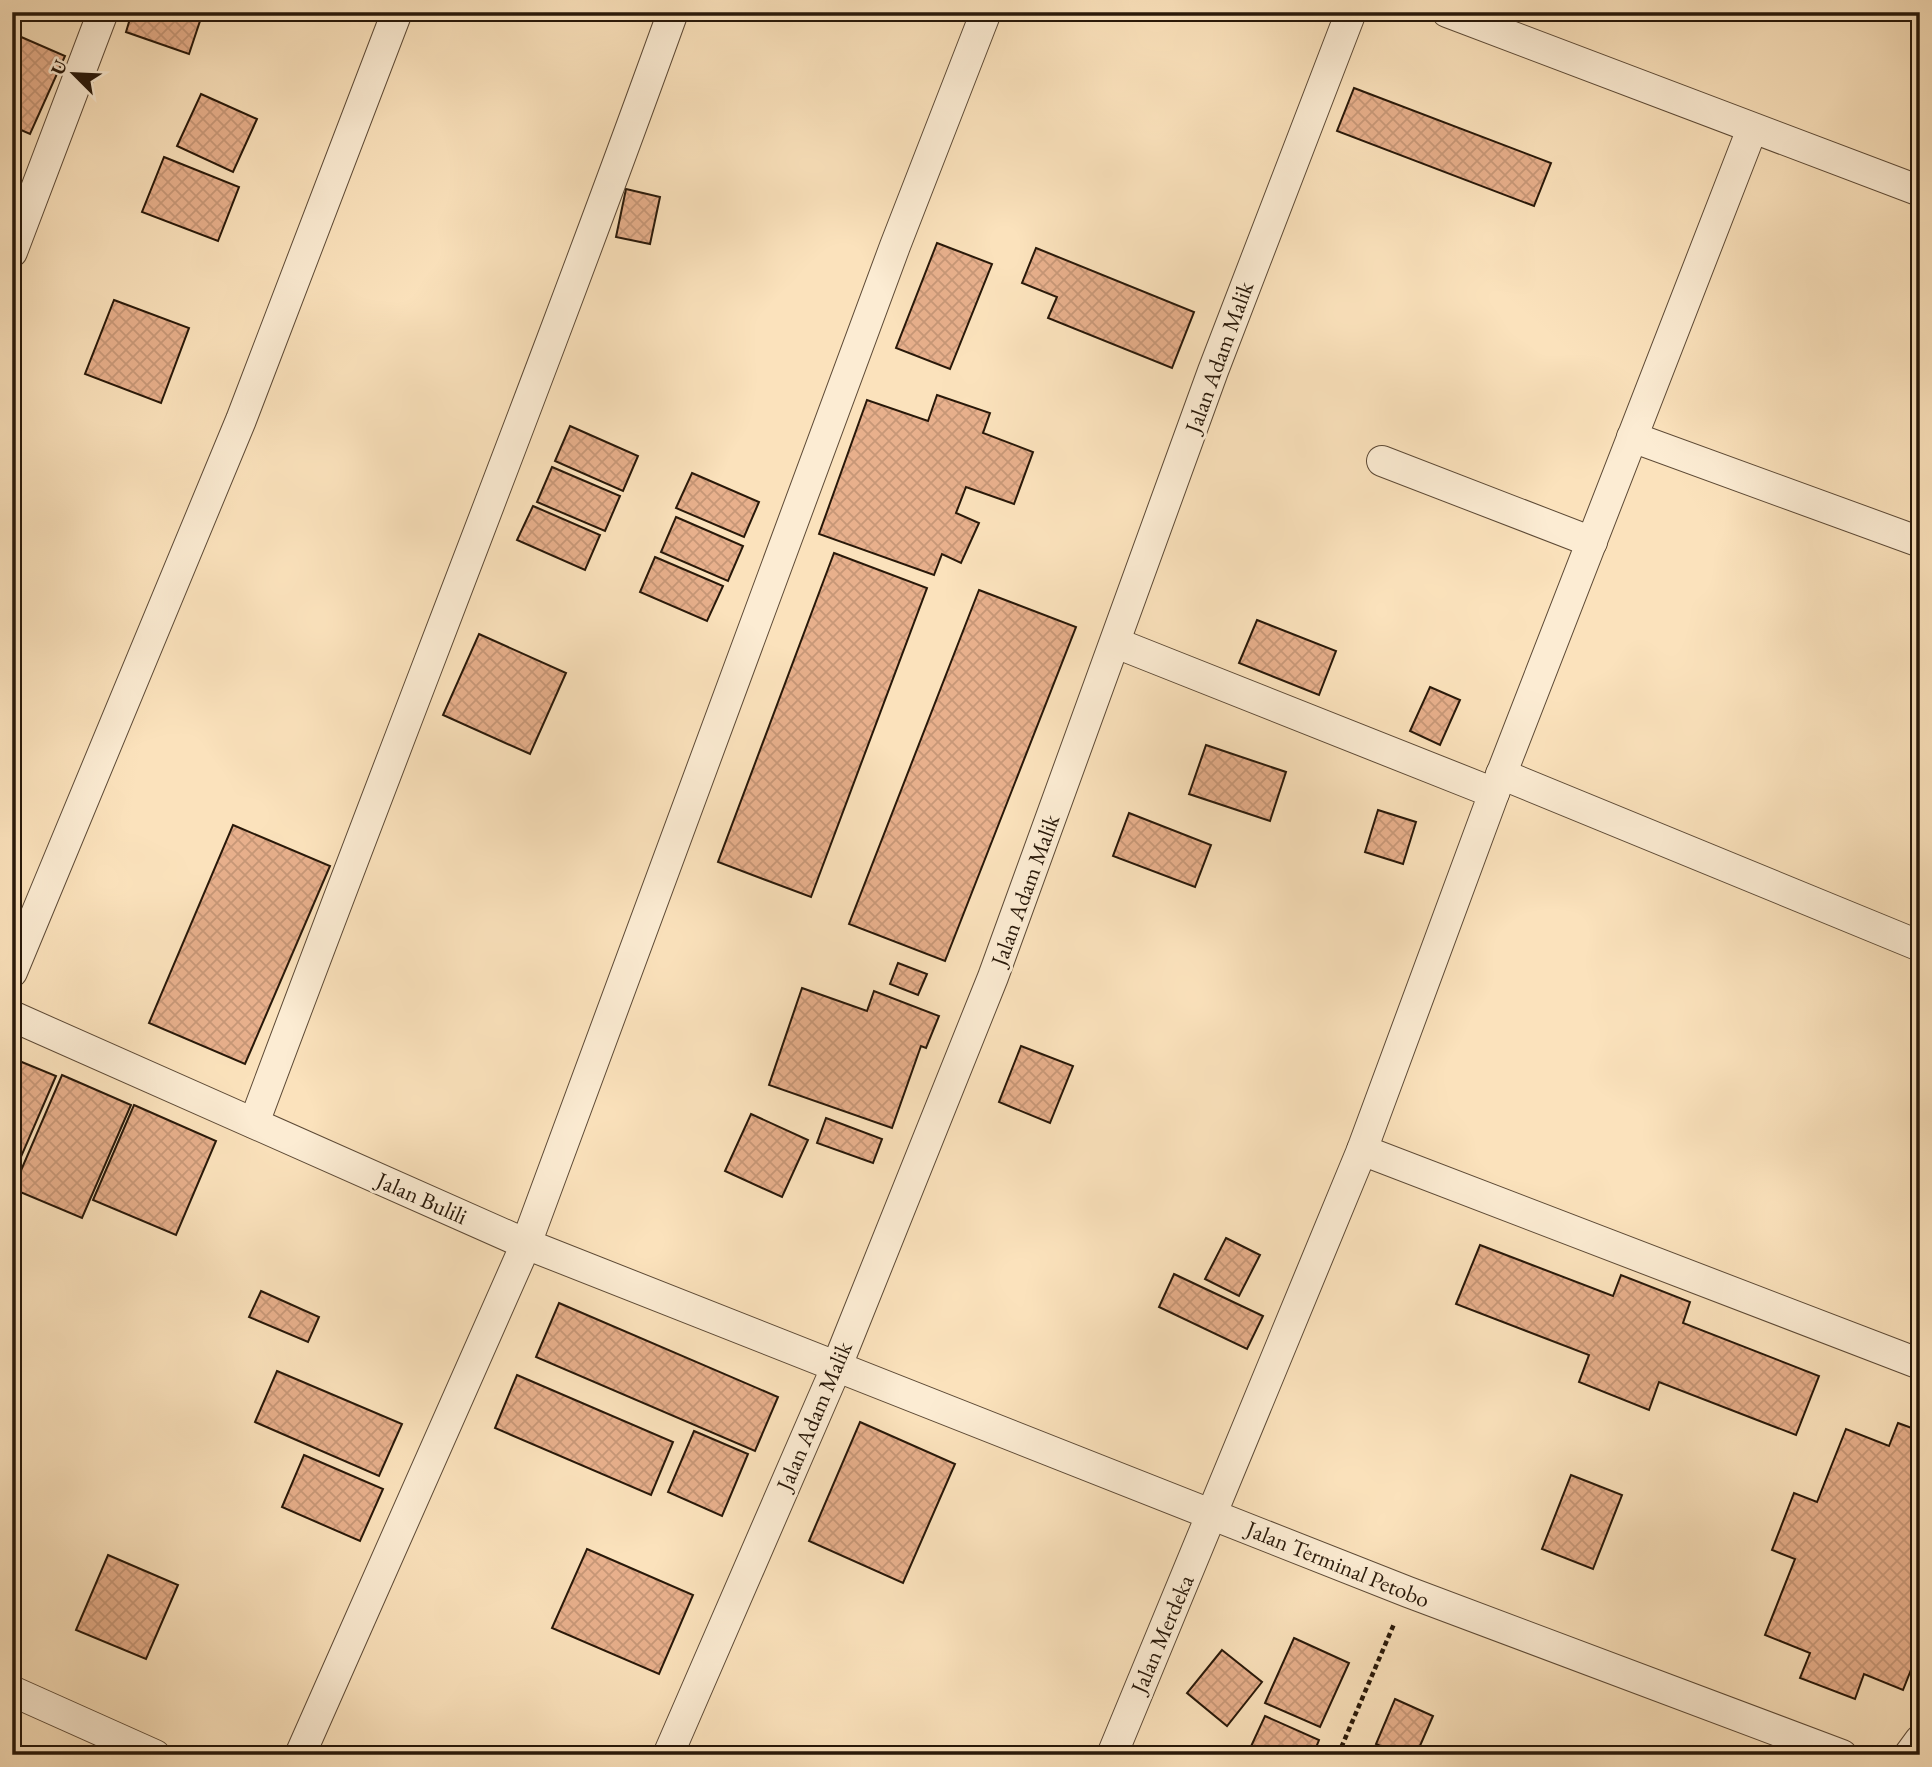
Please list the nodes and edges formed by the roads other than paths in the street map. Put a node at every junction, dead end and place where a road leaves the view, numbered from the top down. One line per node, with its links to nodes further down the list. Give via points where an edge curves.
1 (103, 12): 9 (street)
2 (397, 12): 17 (street, via 241,419)
3 (673, 12): 19 (street, via 586,254)
4 (986, 12): 21 (street, via 890,259)
5 (1351, 12): 14 (street, Jalan Adam Malik, via 1213,370)
6 (1447, 12): 7 (street)
7 (1752, 128): 8 (street); 10 (street, Jalan Merdeka)
8 (1920, 191)
9 (12, 252)
10 (1632, 437): 12 (street, Jalan Merdeka); 13 (street)
11 (1382, 461): 12 (street)
12 (1592, 542): 15 (street, Jalan Merdeka)
13 (1920, 542)
14 (1116, 643): 15 (street); 23 (street, Jalan Adam Malik, via 993,977)
15 (1498, 783): 16 (street); 20 (street, Jalan Merdeka)
16 (1920, 946)
17 (12, 972)
18 (12, 1016): 19 (street, Jalan Bulili)
19 (254, 1123): 21 (street, Jalan Bulili)
20 (1362, 1150): 22 (street); 24 (street, Jalan Merdeka)
21 (526, 1244): 23 (street, Jalan Bulili); 28 (street)
22 (1920, 1364)
23 (835, 1368): 24 (street, Jalan Terminal Petobo); 29 (street, Jalan Adam Malik)
24 (1212, 1514): 30 (street, Jalan Merdeka); 31 (street, Jalan Terminal Petobo)
25 (12, 1691): 27 (street)
26 (1920, 1740): 32 (street)
27 (155, 1755)
28 (300, 1755)
29 (668, 1755)
30 (1112, 1755)
31 (1842, 1755)
32 (1909, 1755)

